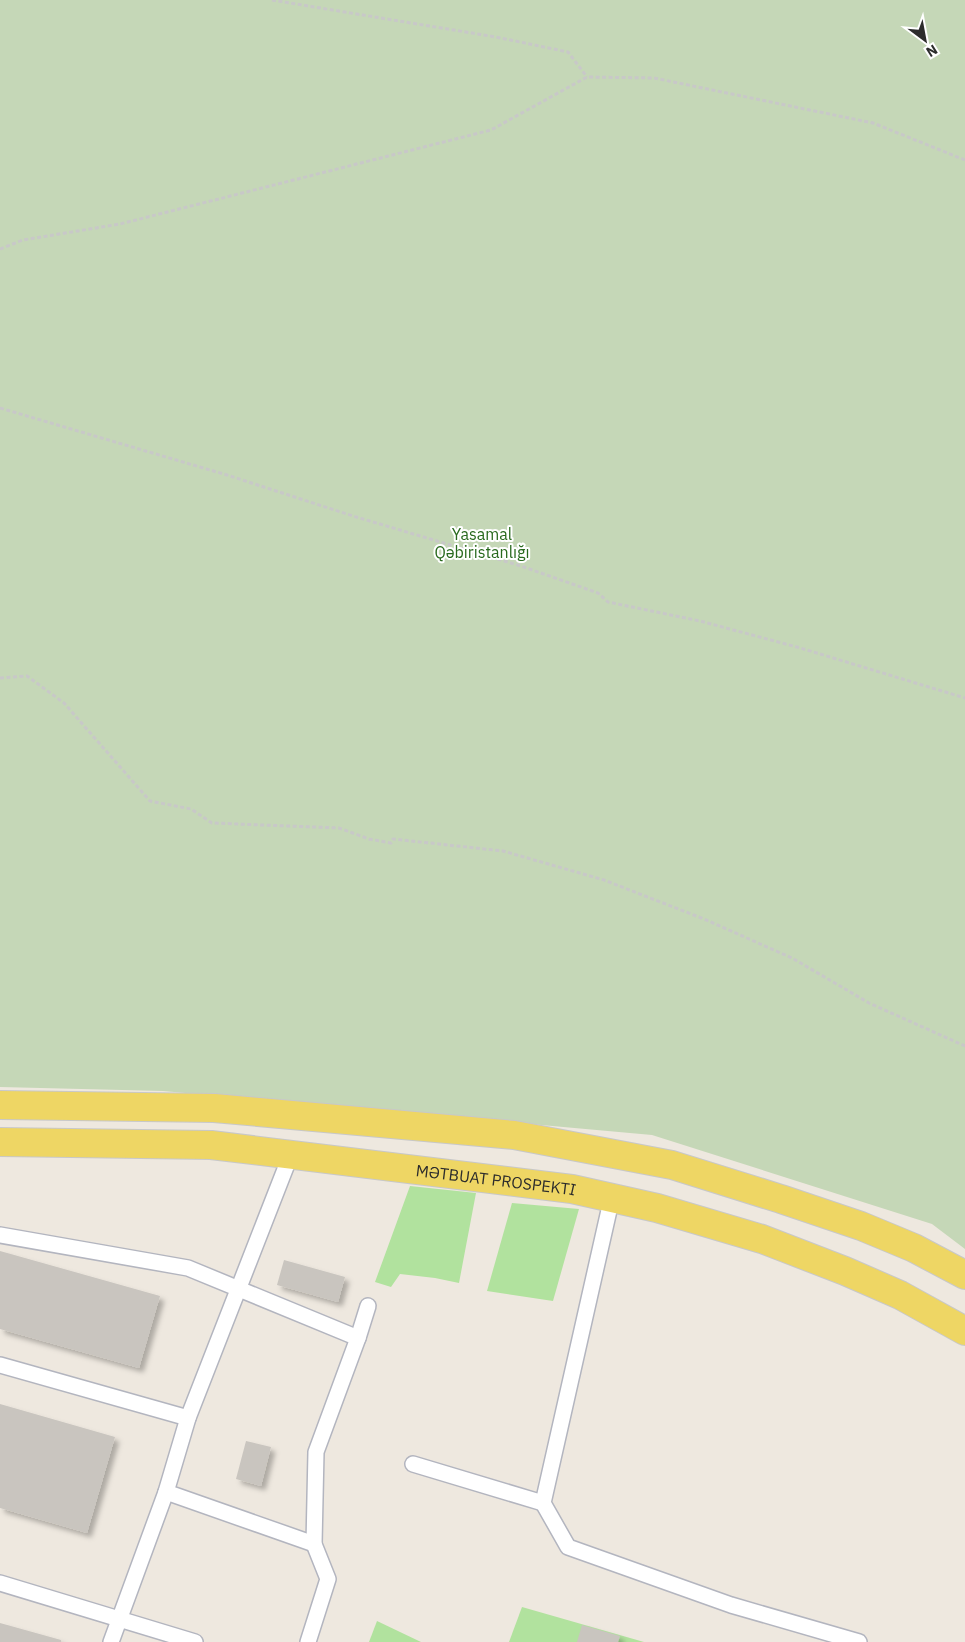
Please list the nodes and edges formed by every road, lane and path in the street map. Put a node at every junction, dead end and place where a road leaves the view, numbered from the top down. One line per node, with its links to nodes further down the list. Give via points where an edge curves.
1 (272, 0): 2 (path, via 568,52)
2 (587, 77): 3 (path, via 654,78 873,123); 4 (path, via 491,130 130,222 23,240)
3 (965, 160)
4 (0, 249)
5 (0, 408): 7 (path, via 521,566 598,593 608,602 700,621 798,647)
6 (0, 678): 8 (path, via 27,676 64,703 150,800 191,809 212,823 339,828 391,843 393,838 503,851 604,880 792,958 869,1004)
7 (965, 698)
8 (965, 1046)
9 (0, 1105): 14 (main road, via 214,1108 514,1135 672,1166 772,1196 861,1226 914,1248)
10 (0, 1142): 11 (main road, MƏTBUAT PROSPEKTI, via 211,1144)
11 (291, 1154): 12 (main road, MƏTBUAT PROSPEKTI); 15 (lane)
12 (612, 1197): 17 (main road, MƏTBUAT PROSPEKTI, via 762,1239 900,1295); 23 (lane)
13 (0, 1235): 15 (lane, via 188,1268)
14 (965, 1275)
15 (239, 1289): 18 (lane); 20 (lane)
16 (368, 1306): 18 (lane)
17 (965, 1331)
18 (358, 1338): 24 (lane, via 316,1452)
19 (0, 1365): 20 (lane)
20 (188, 1418): 22 (lane)
21 (414, 1464): 23 (lane)
22 (166, 1492): 24 (lane); 26 (lane)
23 (543, 1503): 30 (lane, via 568,1547 731,1605)
24 (314, 1544): 29 (lane, via 328,1578)
25 (0, 1583): 26 (lane)
26 (118, 1620): 27 (lane); 28 (lane)
27 (111, 1642)
28 (195, 1642)
29 (308, 1642)
30 (859, 1642)

